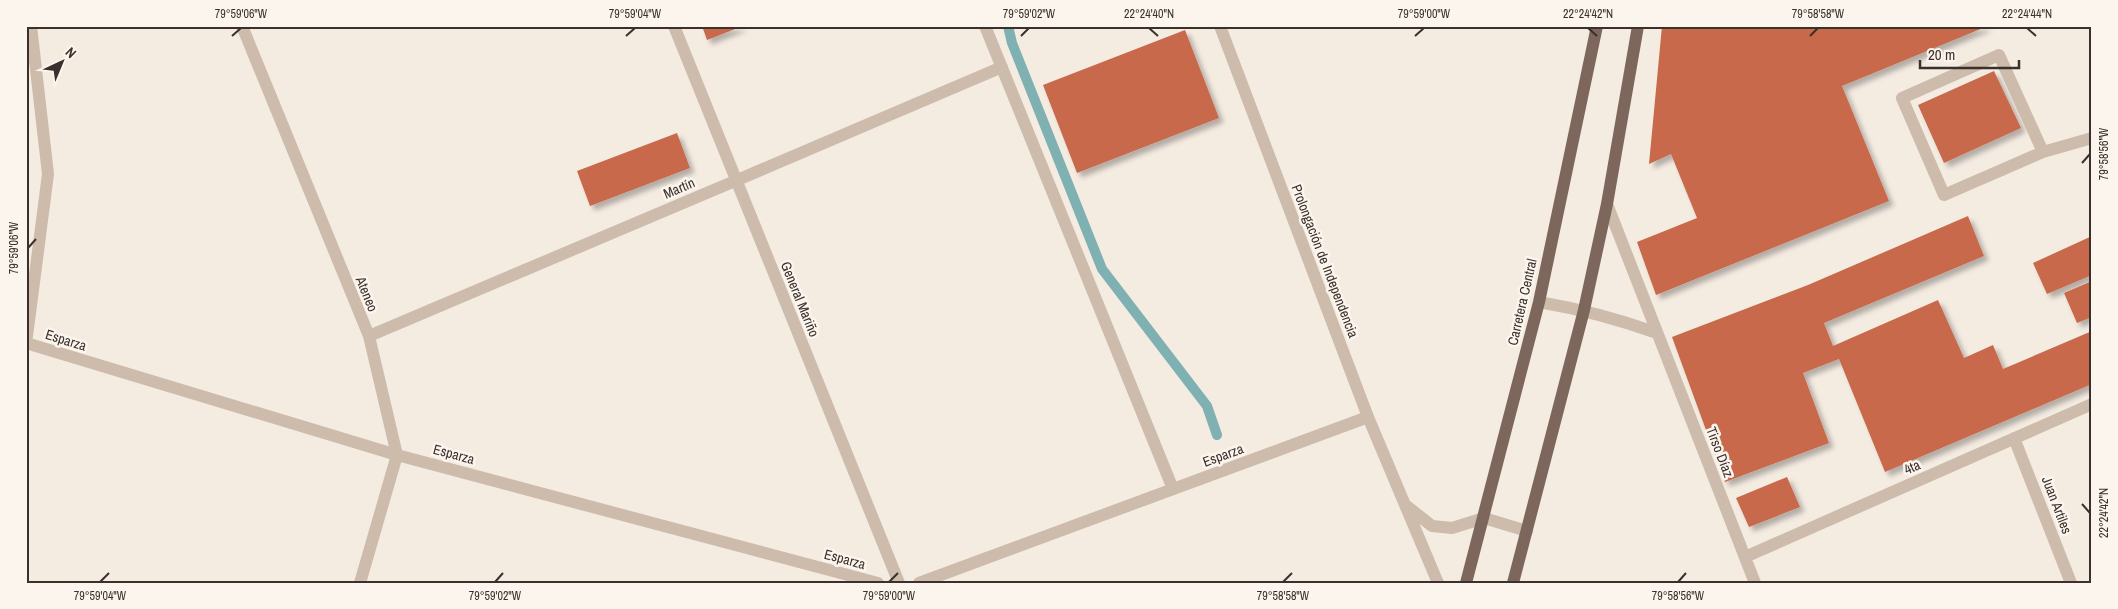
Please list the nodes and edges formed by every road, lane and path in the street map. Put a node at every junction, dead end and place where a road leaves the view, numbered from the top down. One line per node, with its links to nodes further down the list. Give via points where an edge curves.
1 (31, 26): 17 (street, via 48,174)
2 (242, 26): 16 (street, Ateneo)
3 (674, 26): 11 (street, General Mariño)
4 (985, 26): 8 (street)
5 (1220, 26): 19 (street, Prolongación de Independencia)
6 (1597, 26): 13 (main road, Carretera Central)
7 (1638, 26): 12 (main road)
8 (1002, 67): 11 (street, Martín); 22 (street)
9 (2092, 138): 10 (street)
10 (2042, 152): 10 (street, via 1944,195 1902,98 2000,55)
11 (735, 180): 16 (street, Martín); 29 (street, General Mariño)
12 (1606, 204): 14 (main road); 15 (street, Tirso Díaz)
13 (1539, 302): 14 (street); 24 (main road, Carretera Central)
14 (1584, 310): 15 (street); 25 (main road)
15 (1657, 333): 26 (street, Tirso Díaz)
16 (368, 336): 21 (street, Ateneo)
17 (26, 344): 21 (street, Esparza)
18 (2092, 404): 20 (street, 4ta)
19 (1368, 417): 22 (street, Esparza); 23 (street, Prolongación de Independencia)
20 (2014, 438): 26 (street, 4ta); 35 (street, Juan Artiles)
21 (397, 454): 27 (street, Ateneo); 28 (street, Esparza)
22 (1173, 489): 30 (street, Esparza)
23 (1406, 506): 24 (street, Prolongación de Independencia, via 1432,526 1452,528); 31 (street, Prolongación de Independencia)
24 (1484, 518): 25 (street); 32 (main road, Carretera Central)
25 (1527, 531): 33 (main road)
26 (1745, 557): 34 (street, Tirso Díaz)
27 (360, 583)
28 (878, 583)
29 (899, 583)
30 (919, 583)
31 (1438, 583)
32 (1466, 583)
33 (1513, 583)
34 (1755, 583)
35 (2071, 583)

